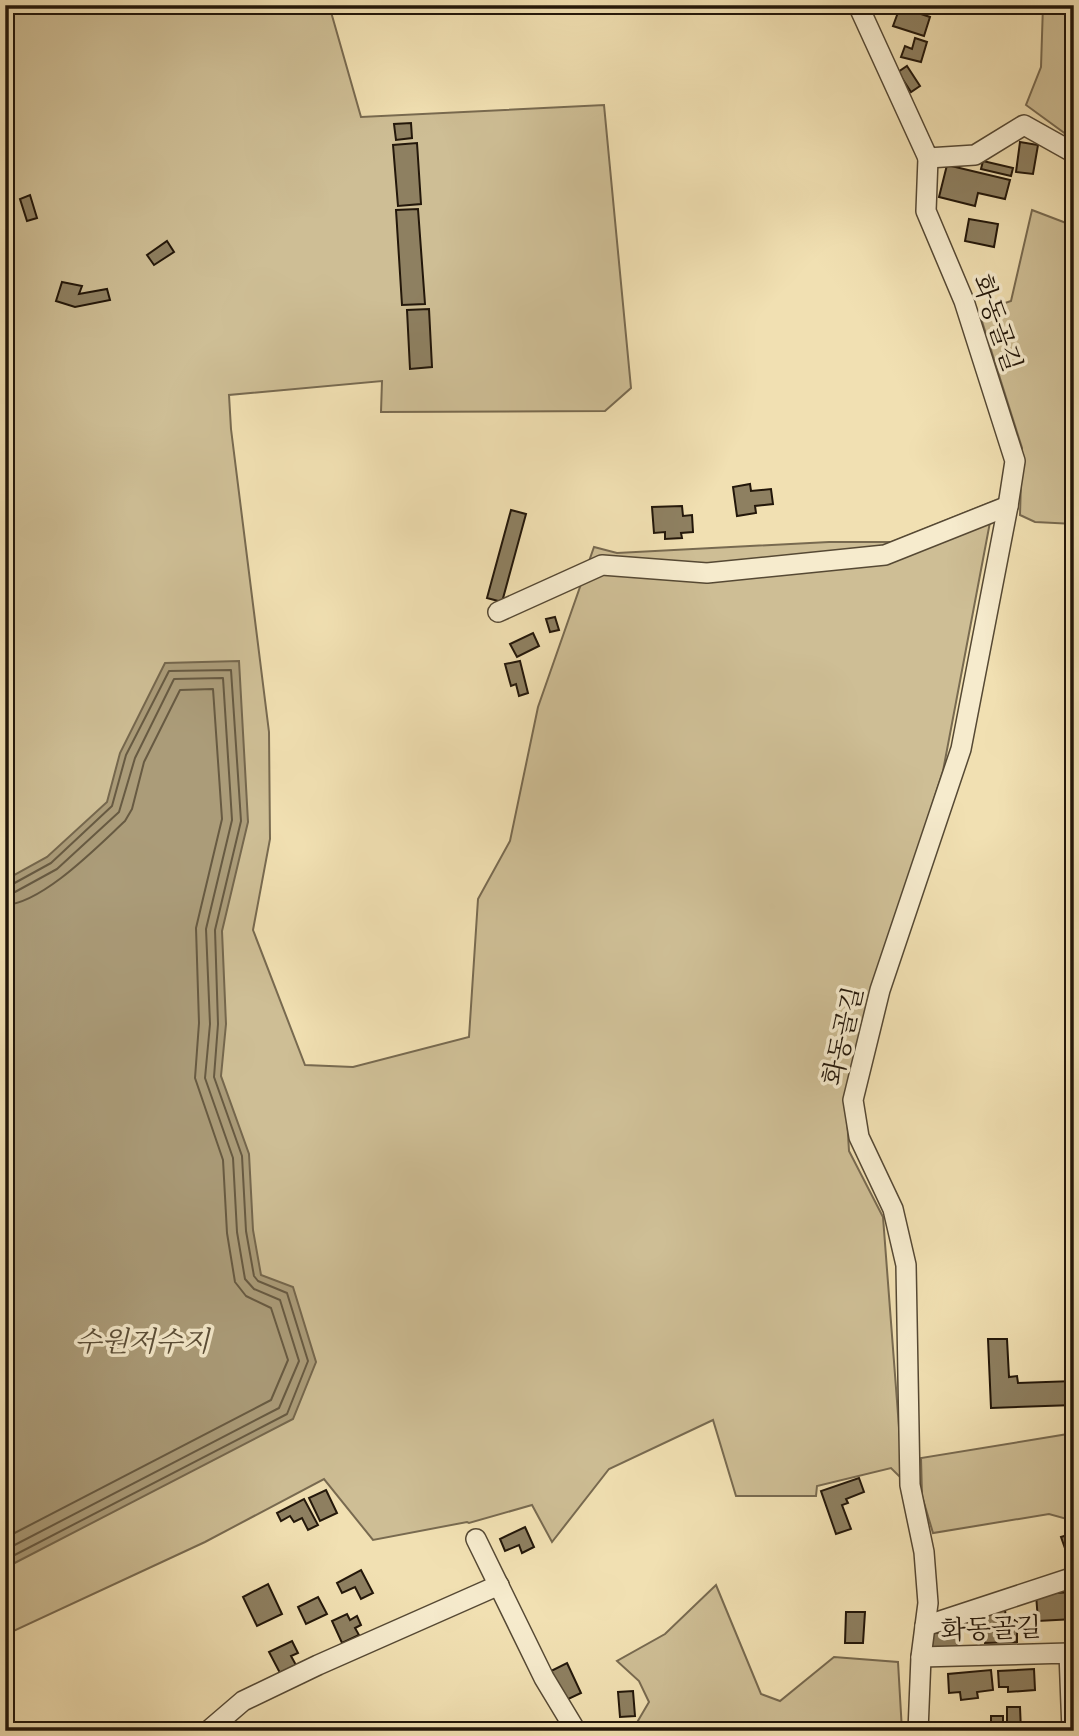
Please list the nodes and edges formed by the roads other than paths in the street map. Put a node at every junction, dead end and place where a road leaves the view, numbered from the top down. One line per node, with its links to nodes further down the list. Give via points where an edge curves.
1 (859, 5): 3 (street)
2 (1074, 153): 3 (street, via 1024,125 975,155)
3 (928, 158): 4 (street, 화동골길, via 926,211 964,301 1015,461)
4 (1008, 506): 5 (street, via 886,555 707,573 602,565); 9 (street, 화동골길, via 961,749 880,990 853,1100 859,1137 893,1209 906,1265 910,1485 924,1552)
5 (498, 612)
6 (476, 1539): 8 (street)
7 (1074, 1577): 9 (street, 화동골길)
8 (499, 1585): 11 (street, via 243,1701); 12 (street, via 544,1678)
9 (925, 1626): 10 (street, 화동골길)
10 (921, 1657): 13 (street, 화동골길); 14 (street, 화동골길, via 1069,1653)
11 (208, 1731)
12 (576, 1731)
13 (918, 1731)
14 (1072, 1731)

